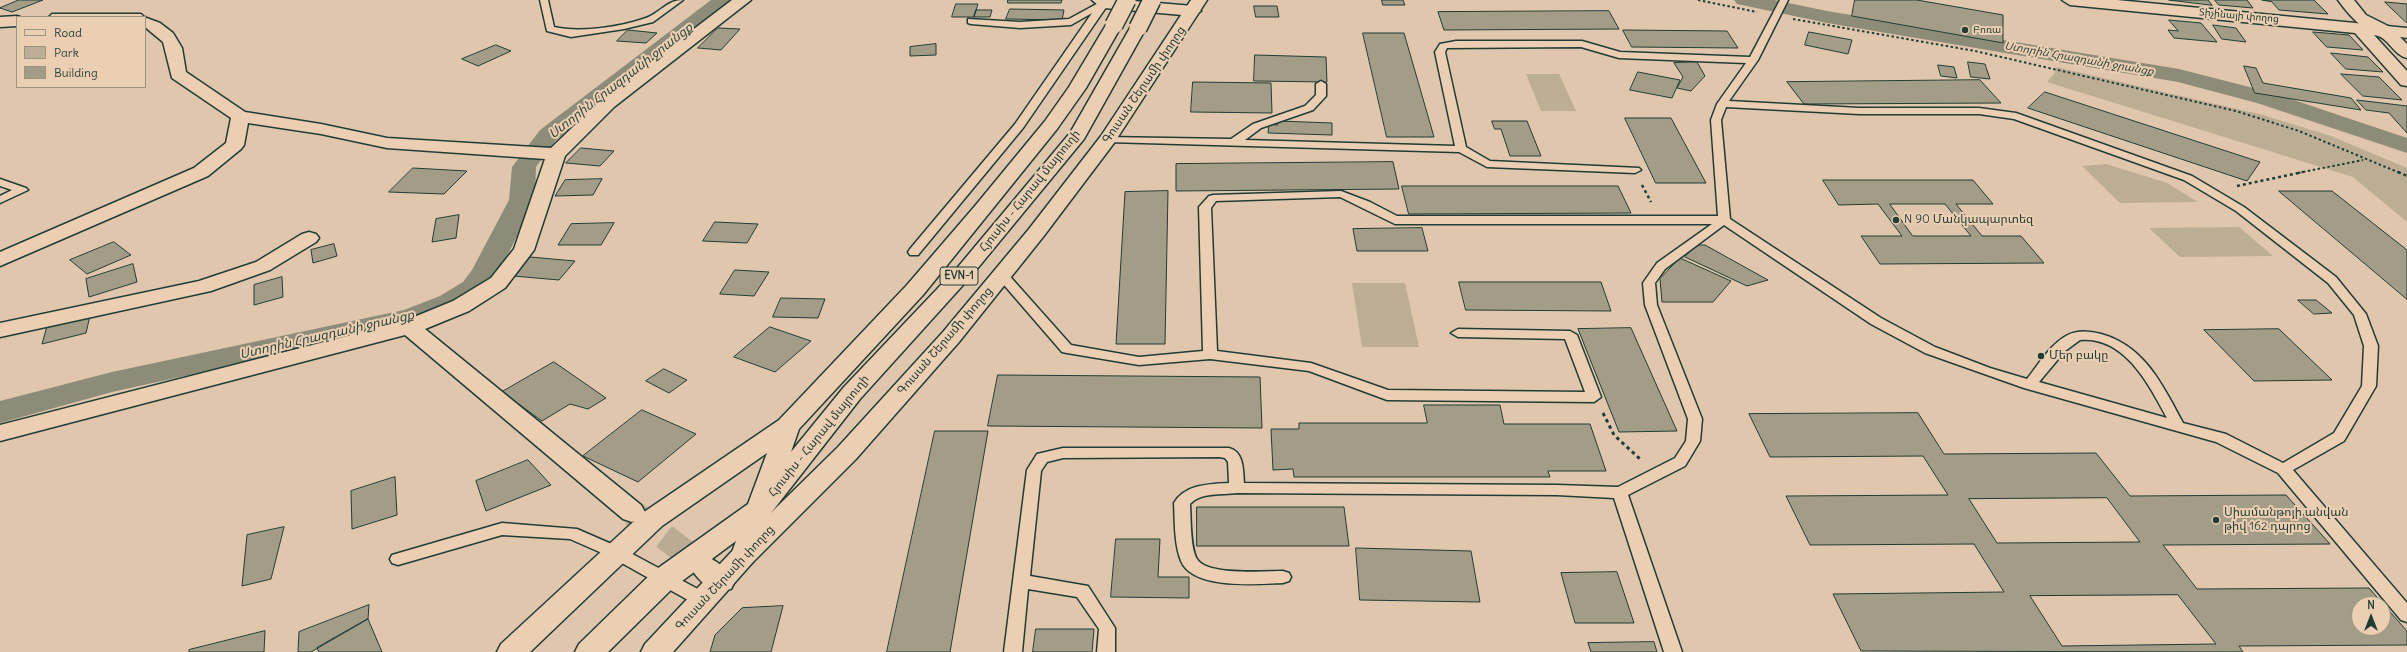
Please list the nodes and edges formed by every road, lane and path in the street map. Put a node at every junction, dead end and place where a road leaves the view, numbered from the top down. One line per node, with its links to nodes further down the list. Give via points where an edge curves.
1 (544, 0): 2 (lane, via 550,29 571,34 650,20)
2 (679, 0)
3 (743, 0): 29 (main road, via 608,103)
4 (1127, 0): 48 (main road, Հյուսիս - Հարավ մայրուղի / EVN-1, bridge, via 1077,88 1055,119 915,290)
5 (1152, 0): 55 (main road, Հյուսիս - Հարավ մայրուղի / EVN-1, bridge, via 1078,135 965,270 852,393)
6 (1698, 0): 12 (path)
7 (1784, 0): 12 (lane)
8 (2076, 0): 17 (main road, Տիչինայի փողոց)
9 (2346, 0): 17 (main road)
10 (1102, 2): 11 (main road); 14 (lane, via 1071,22 1020,25); 39 (lane, via 1018,126)
11 (1196, 6): 26 (main road, Գուսան Շերամի փողոց)
12 (1777, 14): 21 (lane); 30 (path, via 2080,73 2262,119 2323,140)
13 (16, 21): 15 (main road)
14 (971, 21)
15 (0, 22)
16 (146, 22): 25 (main road, via 162,30 176,50 178,74)
17 (2360, 23): 18 (main road, Տիչինայի փողոց); 22 (main road)
18 (2384, 30): 19 (main road, Տիչինայի փողոց); 20 (main road)
19 (2407, 33)
20 (2407, 53)
21 (1754, 60): 24 (lane); 28 (lane, via 1612,54 1582,44 1443,46 1440,52)
22 (2407, 81)
23 (1321, 84): 27 (lane, via 1321,96 1309,108 1257,126)
24 (1722, 104): 34 (lane, via 1859,112 1979,111 2016,116 2188,178); 36 (lane, via 1716,120)
25 (240, 116): 29 (main road, via 387,143); 40 (main road, via 235,145 201,172)
26 (1108, 139): 27 (lane); 41 (main road, Գուսան Շերամի փողոց)
27 (1233, 143): 28 (lane)
28 (1461, 149): 31 (lane, via 1487,164)
29 (551, 153): 42 (main road, via 524,250 498,283 461,306)
30 (2364, 160): 32 (path); 34 (path)
31 (1635, 170): 37 (path)
32 (2407, 176)
33 (0, 182): 35 (lane, via 22,190)
34 (2212, 191): 51 (lane, via 2240,209 2332,280 2360,314 2371,346 2369,386 2339,437)
35 (0, 200)
36 (1724, 220): 37 (lane); 46 (lane, via 1876,321 1930,350); 52 (lane, via 1661,266 1649,283 1651,305 1695,420 1694,441 1680,462)
37 (1660, 221): 45 (lane, via 1395,220 1342,194 1213,198 1204,207)
38 (309, 238): 43 (main road, via 263,266 204,286)
39 (914, 252)
40 (0, 260)
41 (1002, 275): 45 (lane, via 1067,349 1139,361); 58 (main road, Գուսան Շերամի փողոց, via 951,337 847,453)
42 (409, 327): 50 (main road); 56 (main road)
43 (0, 330)
44 (1458, 333): 47 (lane, via 1570,335)
45 (1210, 355): 47 (lane, via 1311,367 1387,395)
46 (2029, 385): 49 (lane); 49 (lane, via 2070,340 2080,336 2106,339 2128,351 2146,371)
47 (1594, 397): 52 (path, via 1614,435)
48 (788, 426): 55 (main road, Հյուսիս - Հարավ մայրուղի / EVN-1); 57 (main road, Հյուսիս - Հարավ մայրուղի, via 653,519)
49 (2178, 426): 51 (lane, via 2221,438)
50 (0, 433)
51 (2283, 469): 64 (lane)
52 (1658, 475): 54 (lane)
53 (1237, 488): 54 (lane, via 1557,490); 60 (lane, via 1194,494 1185,498 1182,503 1189,562 1196,570 1210,575); 62 (lane, via 1235,460 1229,453 1063,453 1042,458 1034,470)
54 (1620, 493): 70 (lane)
55 (759, 510): 58 (main road); 61 (main road, Հյուսիս - Հարավ մայրուղի)
56 (632, 512)
57 (617, 554): 59 (lane, via 572,533 502,529); 61 (lane); 65 (main road, Հյուսիս - Հարավ մայրուղի)
58 (744, 555): 63 (main road, Գուսան Շերամի փողոց)
59 (398, 559)
60 (1283, 577)
61 (664, 579): 63 (lane); 66 (main road, Հյուսիս - Հարավ մայրուղի)
62 (1021, 581): 68 (lane); 69 (lane, via 1082,591 1107,628)
63 (709, 582): 67 (main road, Գուսան Շերամի փողոց)
64 (2407, 615)
65 (511, 652)
66 (589, 652)
67 (655, 652)
68 (1013, 652)
69 (1106, 652)
70 (1673, 652)

